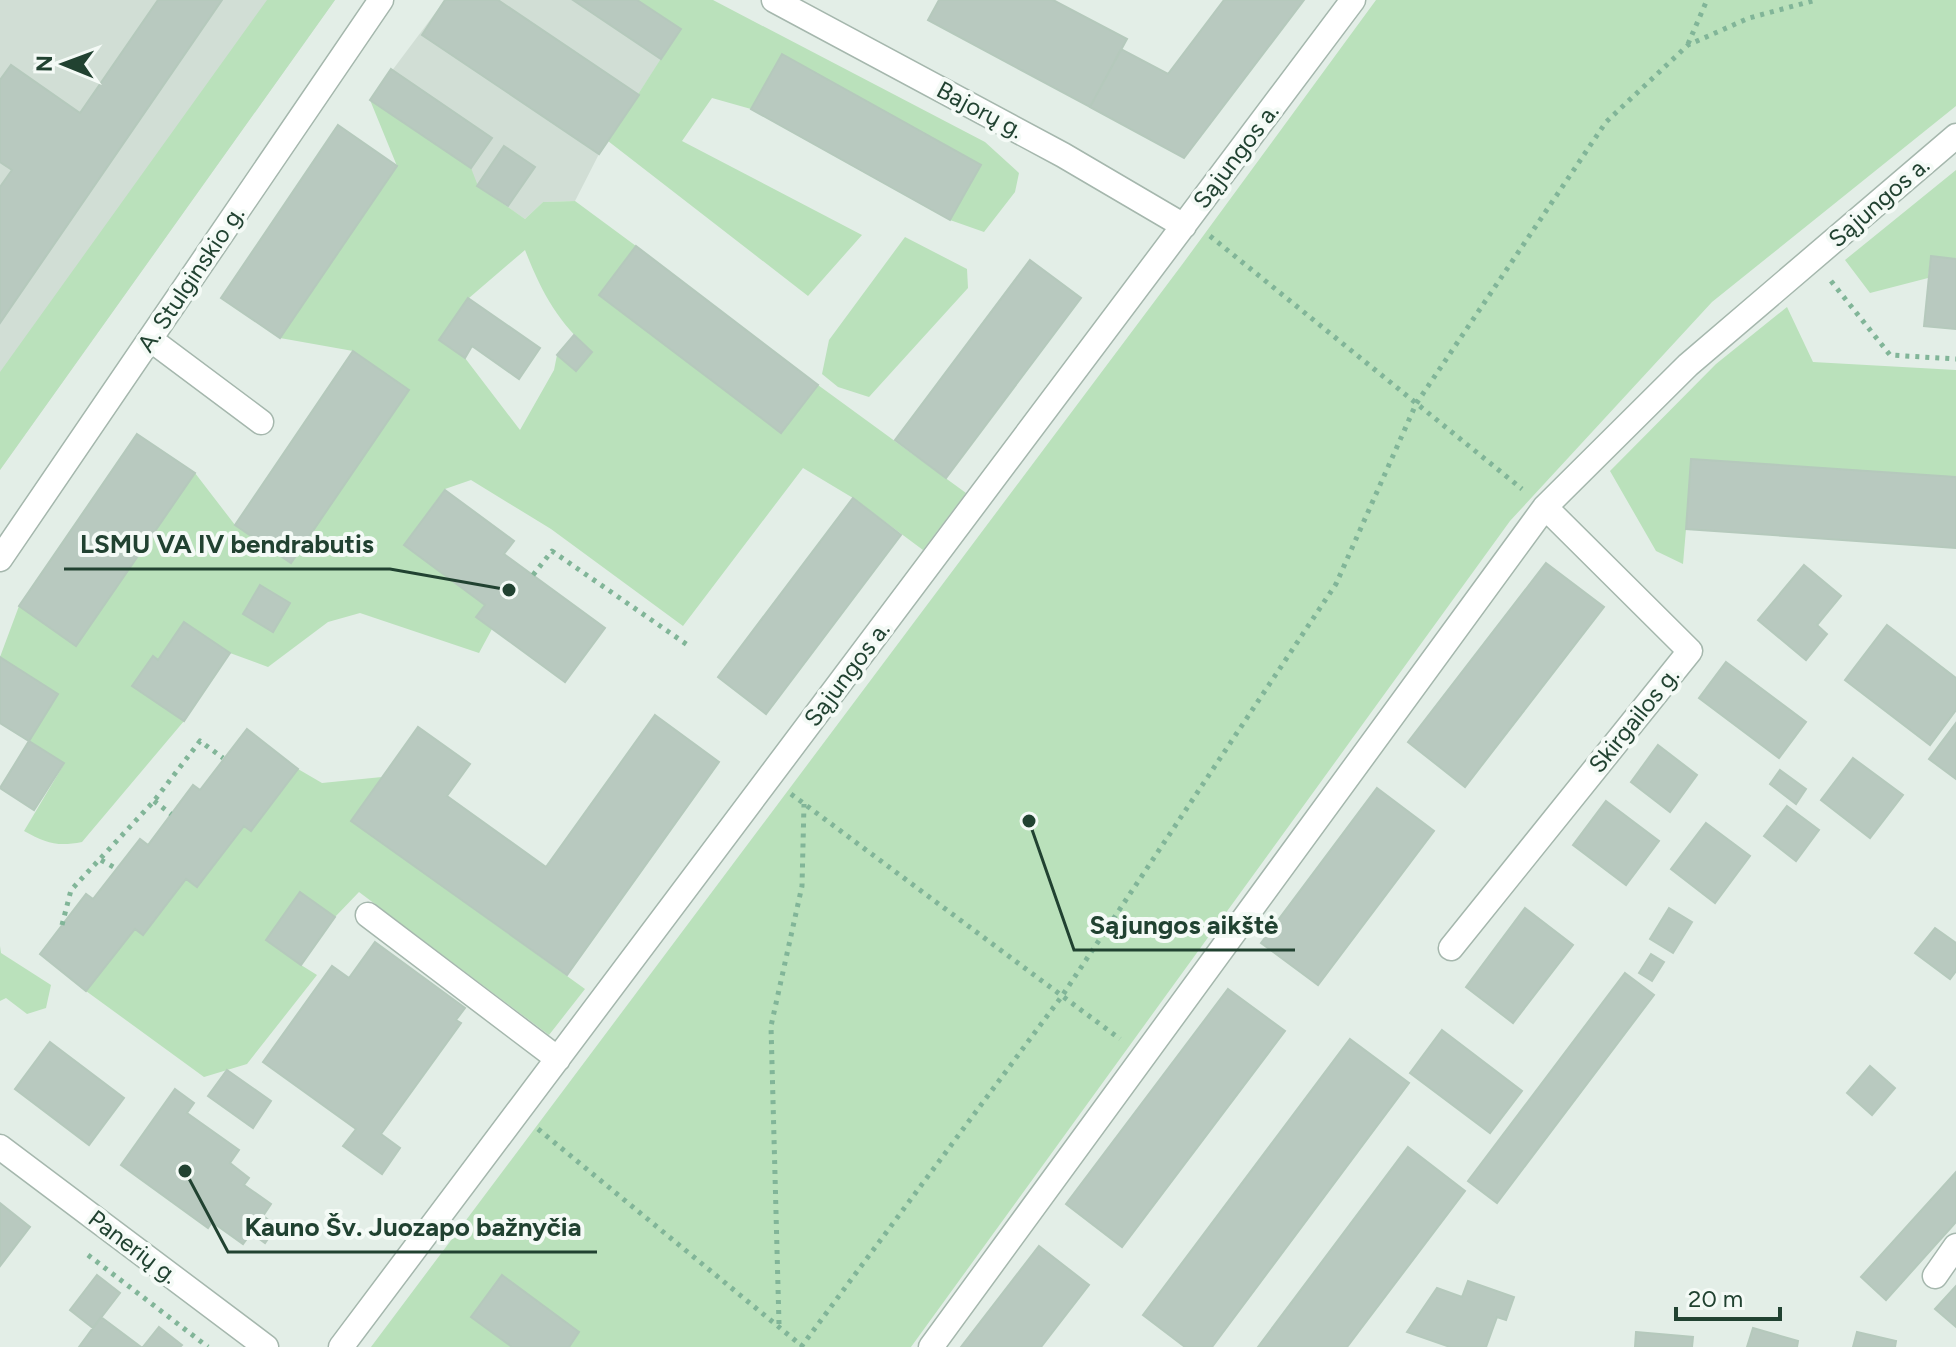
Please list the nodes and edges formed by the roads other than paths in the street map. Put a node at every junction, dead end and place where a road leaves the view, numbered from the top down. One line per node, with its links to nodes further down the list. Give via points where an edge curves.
1 (381, 0): 6 (street, A. Stulginskio g.)
2 (774, 0): 5 (street, Bajorų g.)
3 (1353, 0): 5 (street, Sąjungos a.)
4 (1956, 136): 8 (street, Sąjungos a., via 1688,365)
5 (1184, 226): 12 (street, Sąjungos a.)
6 (150, 339): 7 (street); 9 (street, A. Stulginskio g.)
7 (261, 422)
8 (1545, 507): 11 (street, Skirgailos g., via 1690,651); 18 (street, Sąjungos a.)
9 (0, 559)
10 (368, 915): 12 (street)
11 (1451, 948)
12 (558, 1059): 17 (street, Sąjungos a.)
13 (0, 1147): 16 (street, Panerių g.)
14 (1956, 1246): 15 (street)
15 (1935, 1276)
16 (266, 1347)
17 (341, 1347)
18 (931, 1347)

